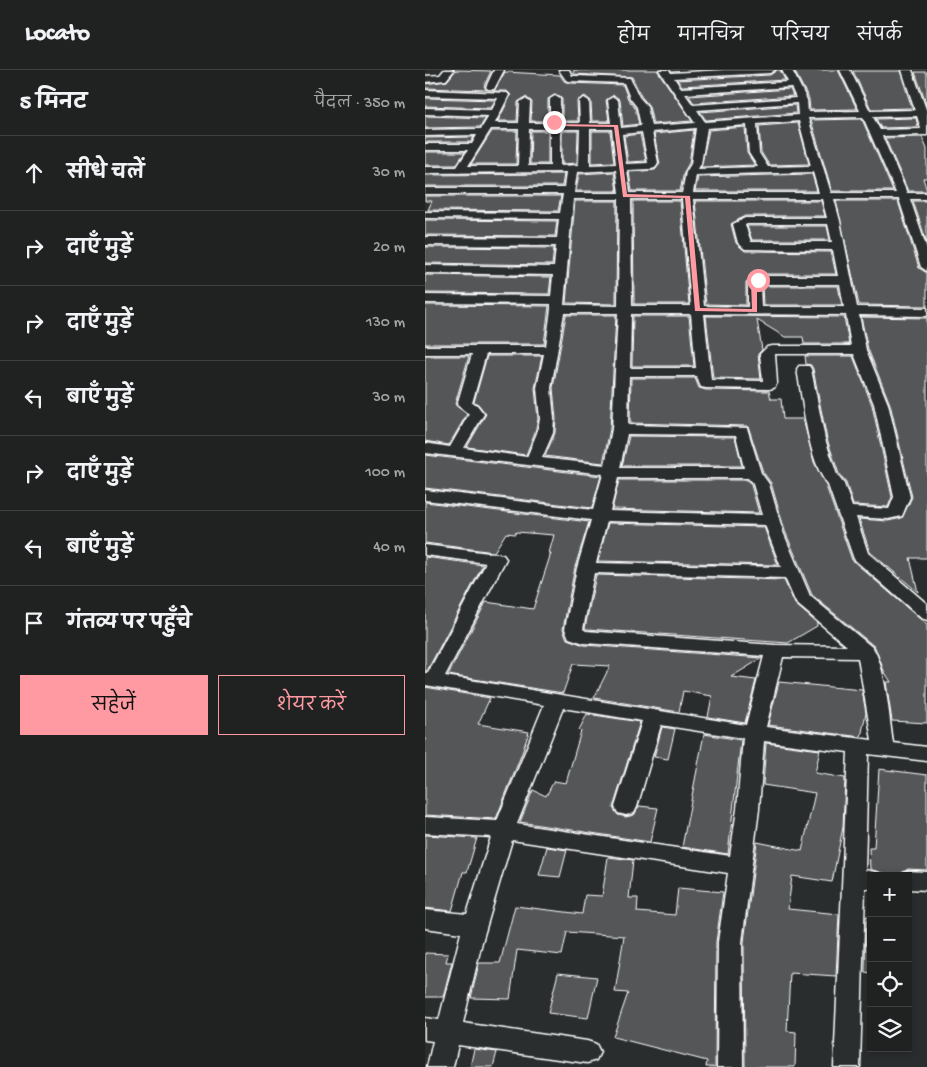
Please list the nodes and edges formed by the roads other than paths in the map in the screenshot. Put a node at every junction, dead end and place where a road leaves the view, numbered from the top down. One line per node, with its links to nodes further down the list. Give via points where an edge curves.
1 (449, 70): 9 (street, via 443,78)
2 (499, 70): 11 (street)
3 (564, 70): 34 (street, via 569,78 627,80 641,104)
4 (770, 70): 8 (street)
5 (787, 70): 10 (street)
6 (845, 70): 23 (street)
7 (907, 70): 24 (street)
8 (666, 73): 12 (street)
9 (425, 79)
10 (795, 84): 12 (street); 16 (street)
11 (491, 87)
12 (679, 91): 21 (street)
13 (425, 93): 20 (street, via 503,94)
14 (555, 99): 29 (street)
15 (613, 100): 33 (street)
16 (802, 100): 21 (street); 25 (street)
17 (584, 101): 31 (street)
18 (525, 102): 28 (street)
19 (425, 103): 20 (street)
20 (499, 108): 22 (street); 32 (street)
21 (691, 108): 30 (street)
22 (425, 111)
23 (867, 114): 24 (street); 25 (street); 37 (street)
24 (923, 114): 35 (street)
25 (804, 116): 26 (street); 45 (street)
26 (752, 121): 30 (street); 47 (street, via 754,152)
27 (425, 122): 32 (street)
28 (524, 125): 29 (street); 32 (street); 42 (street)
29 (554, 125): 31 (street); 43 (street)
30 (702, 125): 34 (street); 48 (street, via 696,164)
31 (585, 126): 33 (street); 44 (street)
32 (488, 127): 36 (street); 39 (street)
33 (616, 128): 34 (street); 40 (street)
34 (648, 129): 40 (street, via 651,166)
35 (927, 131): 37 (street)
36 (425, 133)
37 (876, 133): 54 (street)
38 (425, 147): 39 (street)
39 (475, 147): 41 (street)
40 (622, 167): 44 (street); 51 (street)
41 (461, 169): 42 (street); 46 (street)
42 (523, 169): 43 (street)
43 (555, 169): 44 (street)
44 (578, 169): 50 (street)
45 (818, 169): 47 (street); 53 (street)
46 (425, 170)
47 (765, 170): 48 (street)
48 (691, 172): 52 (street)
49 (425, 190): 50 (street)
50 (567, 194): 51 (street); 57 (street)
51 (625, 196): 52 (street); 70 (street)
52 (687, 196): 53 (street); 71 (street)
53 (826, 196): 54 (street); 58 (street)
54 (903, 196): 55 (street); 62 (street)
55 (927, 196)
56 (425, 215): 57 (street)
57 (565, 216): 60 (street)
58 (834, 220): 61 (street); 61 (street, via 745,221 739,224 743,244 749,246)
59 (427, 242): 60 (street); 63 (street)
60 (562, 242): 66 (street)
61 (838, 246): 67 (street)
62 (924, 252): 64 (street)
63 (425, 256)
64 (927, 267)
65 (425, 269): 66 (street)
66 (559, 271): 69 (street)
67 (844, 280): 72 (street, via 755,282); 73 (street)
68 (425, 299): 69 (street)
69 (558, 304): 70 (street); 77 (street)
70 (625, 310): 71 (street); 80 (street)
71 (697, 310): 72 (street); 81 (street)
72 (755, 310): 73 (street)
73 (852, 311): 74 (street); 78 (street)
74 (927, 312)
75 (425, 350): 76 (street)
76 (480, 350): 77 (street); 84 (street, via 464,405 477,414)
77 (552, 350): 85 (street, via 544,388 546,426)
78 (859, 350): 81 (street, via 769,351 769,385 707,384); 89 (street, via 881,404 903,497 896,512)
79 (804, 369): 89 (street, via 819,448)
80 (623, 372): 81 (street); 82 (street)
81 (703, 372)
82 (620, 429): 86 (street); 87 (street, via 742,431)
83 (425, 448): 84 (street)
84 (454, 452): 85 (street)
85 (532, 462): 86 (street)
86 (611, 471): 87 (street); 90 (street)
87 (753, 473): 91 (street, via 761,484)
88 (425, 495): 90 (street)
89 (847, 512): 95 (street, via 860,555)
90 (599, 516): 91 (street); 93 (street)
91 (771, 520): 94 (street)
92 (425, 550): 98 (street, via 497,559)
93 (586, 568): 94 (street); 96 (street, via 576,634)
94 (790, 572): 97 (street, via 802,599)
95 (927, 614)
96 (775, 651): 97 (street); 101 (street)
97 (866, 652): 103 (street)
98 (429, 680): 99 (street)
99 (556, 701): 100 (street); 107 (street)
100 (653, 717): 101 (street); 105 (street)
101 (754, 733): 102 (street); 108 (street)
102 (858, 746): 103 (street); 109 (street)
103 (884, 749): 104 (street)
104 (927, 754)
105 (626, 807)
106 (425, 825): 107 (street)
107 (504, 830): 108 (street); 113 (street)
108 (741, 866): 117 (street, via 730,942)
109 (862, 878): 118 (street)
110 (912, 880): 111 (street)
111 (927, 880)
112 (425, 919): 113 (street)
113 (476, 925): 114 (street)
114 (437, 1030): 115 (street); 116 (street)
115 (587, 1052)
116 (440, 1067)
117 (730, 1067)
118 (847, 1067)

